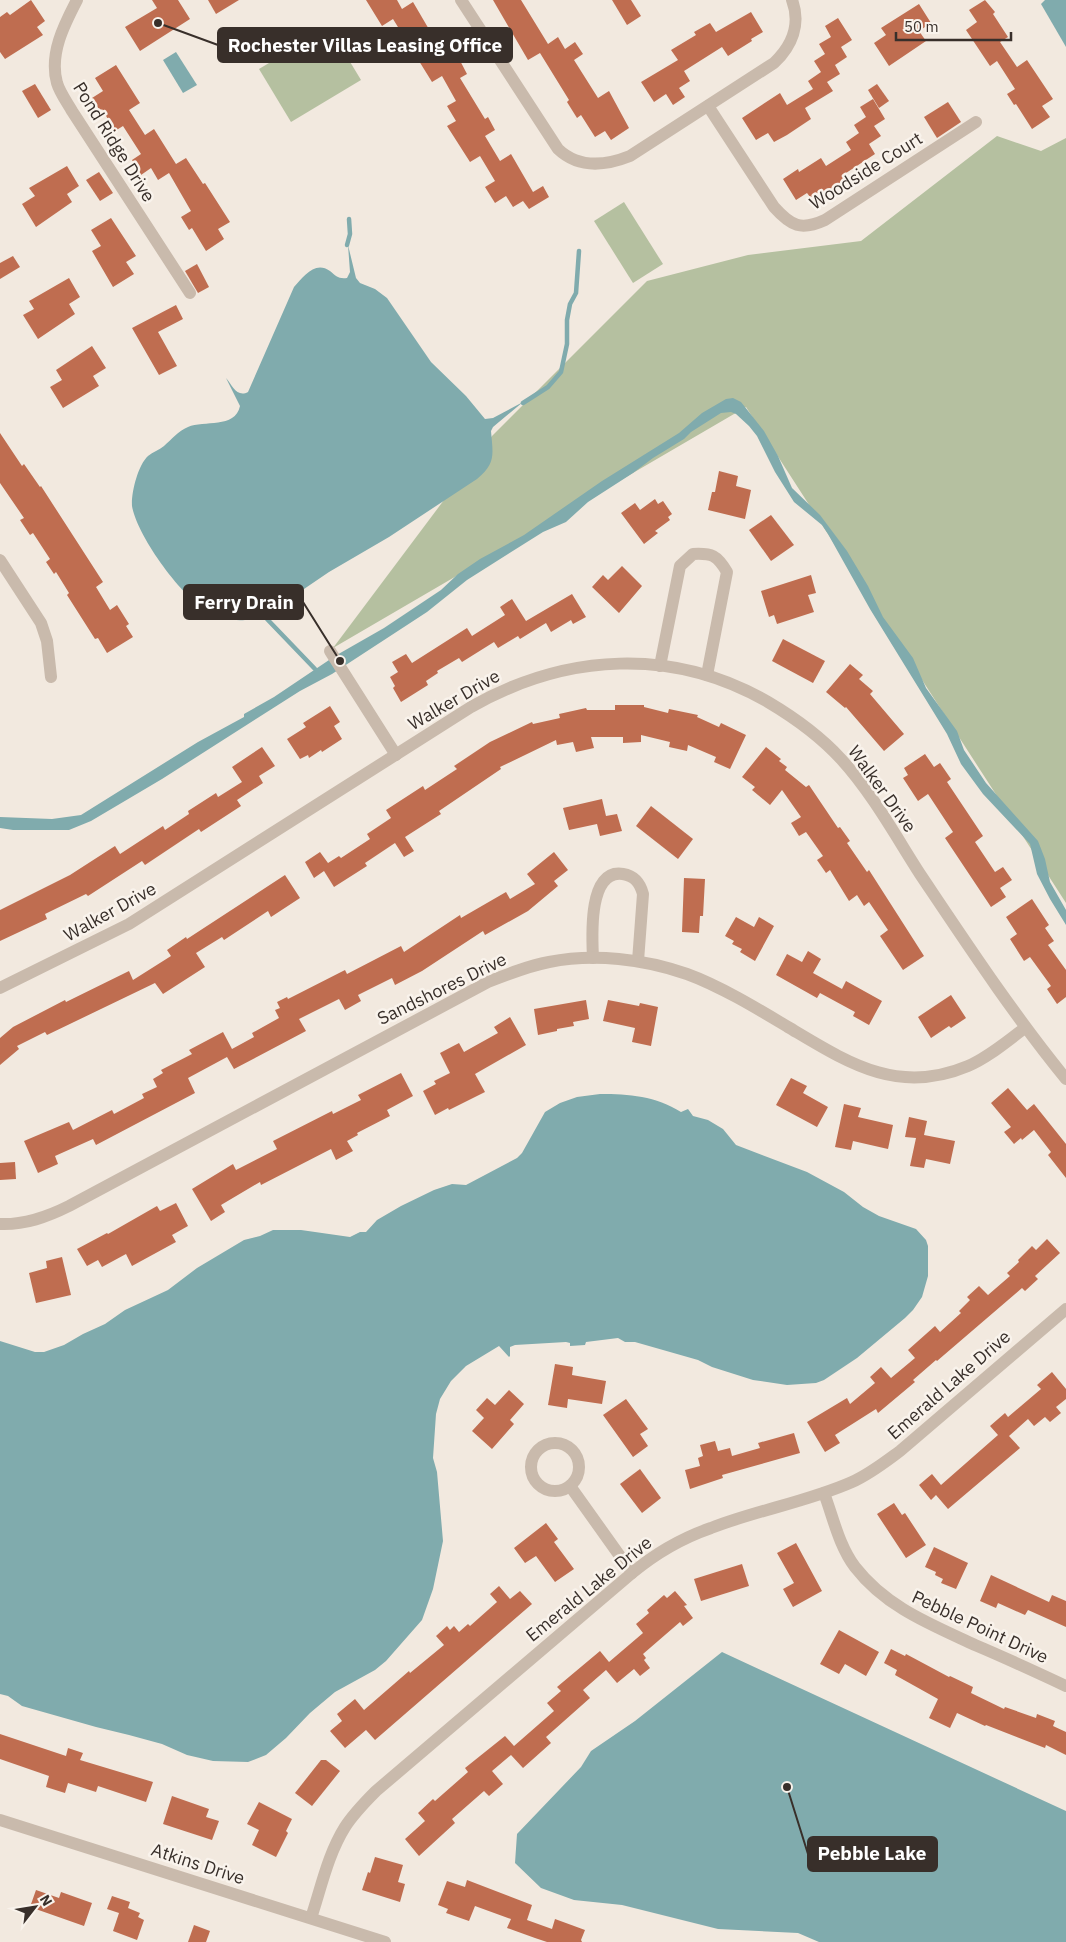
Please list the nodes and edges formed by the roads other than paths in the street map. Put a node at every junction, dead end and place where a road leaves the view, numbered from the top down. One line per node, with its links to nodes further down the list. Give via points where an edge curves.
1 (77, 0): 6 (street, Pond Ridge Drive, via 59,41 55,60 57,85)
2 (461, 0): 4 (street, via 551,140 575,161 595,164 620,160)
3 (792, 0): 4 (street, via 794,35 784,54)
4 (708, 106): 5 (street, Woodside Court, via 774,207 792,224 799,226 815,225 825,220)
5 (976, 122)
6 (190, 294)
7 (0, 560): 11 (street, via 41,623 47,641)
8 (330, 651): 12 (street)
9 (660, 666): 10 (street, Walker Drive); 10 (street, via 680,566 692,554 708,553 721,561 727,572); 12 (street, Walker Drive, via 601,664 538,677 483,700)
10 (707, 675): 16 (street, Walker Drive, via 736,685 783,711 840,758 882,814)
11 (51, 677)
12 (396, 755): 15 (street, Walker Drive, via 129,924)
13 (592, 958): 14 (street, Sandshores Drive); 14 (street, via 596,896 605,879 618,873 635,878 643,894); 18 (street, Sandshores Drive, via 550,962 488,982 45,1218)
14 (638, 961): 16 (street, Sandshores Drive, via 689,974 848,1062 892,1076 924,1077 968,1066)
15 (0, 988)
16 (1024, 1028): 17 (street, Walker Drive)
17 (1066, 1080)
18 (0, 1224)
19 (1066, 1309): 21 (street, Emerald Lake Drive, via 900,1451 853,1482)
20 (570, 1486): 22 (street)
21 (824, 1493): 22 (street, Emerald Lake Drive, via 712,1527 670,1546); 23 (street, Pebble Point Drive, via 854,1565 887,1599 922,1621)
22 (632, 1573): 25 (street, Emerald Lake Drive, via 376,1791 358,1810 336,1845)
23 (1066, 1686)
24 (0, 1820): 25 (street, Atkins Drive)
25 (311, 1918): 26 (street, Atkins Drive)
26 (385, 1942)

